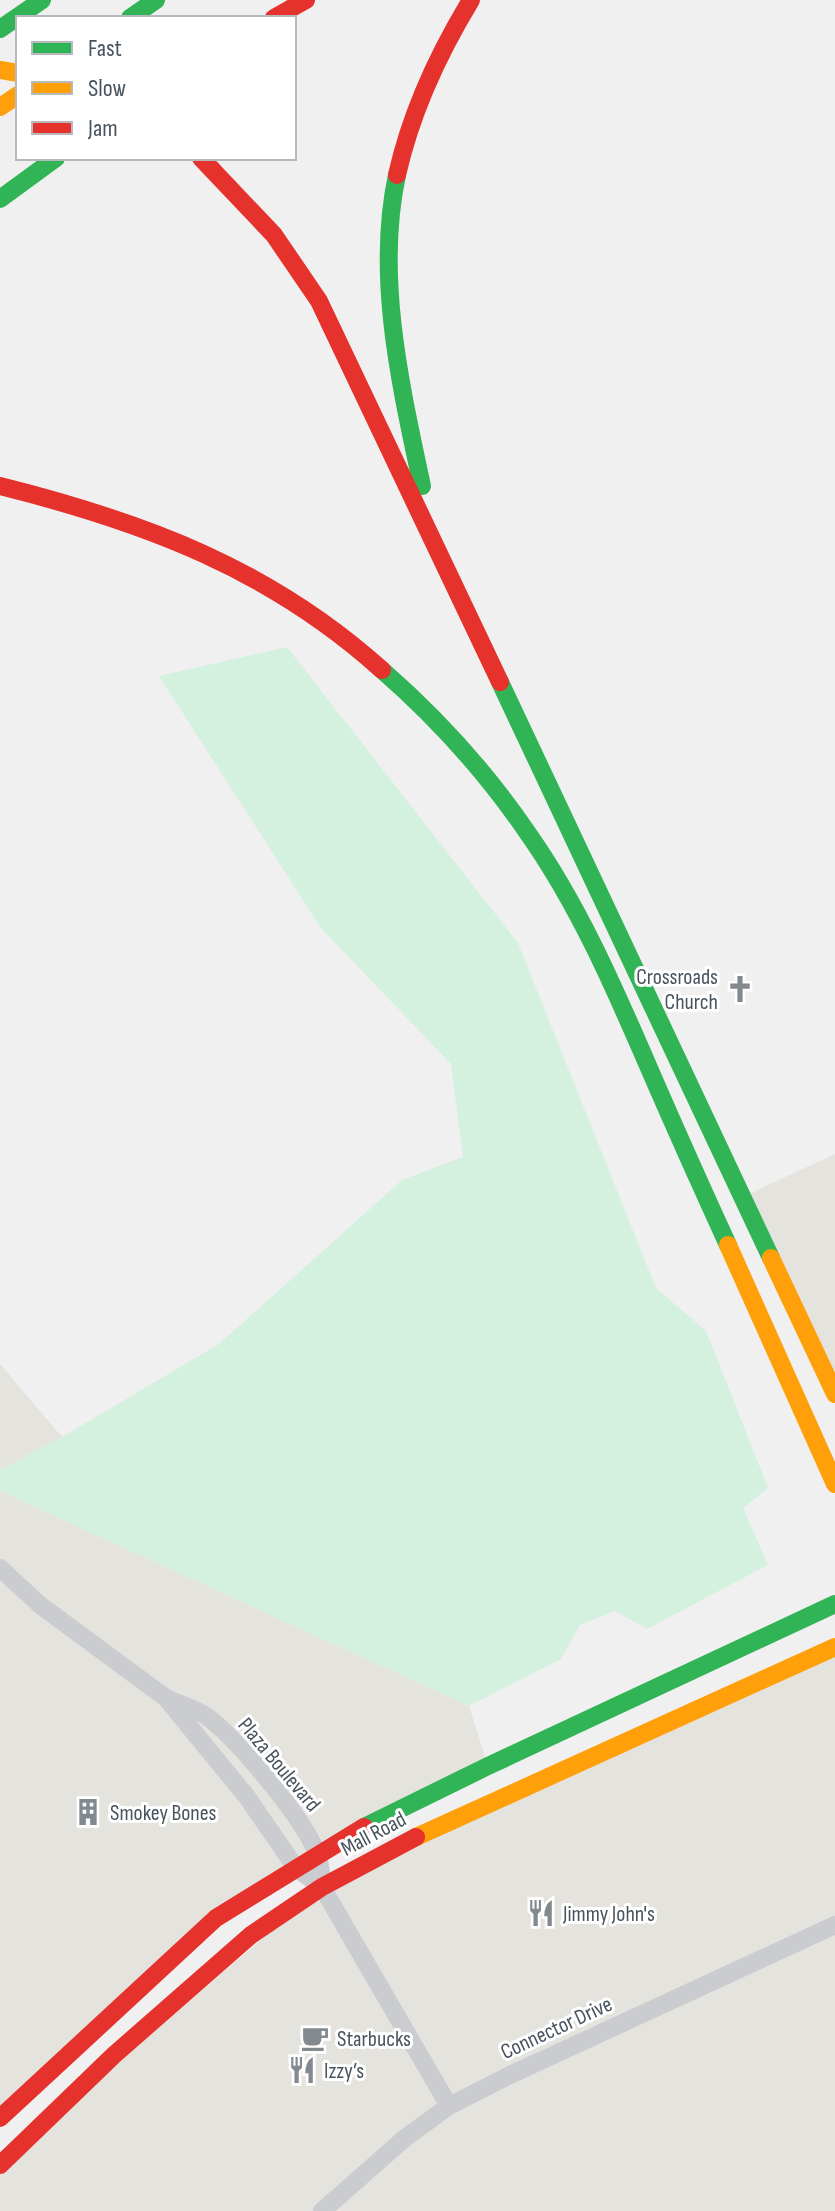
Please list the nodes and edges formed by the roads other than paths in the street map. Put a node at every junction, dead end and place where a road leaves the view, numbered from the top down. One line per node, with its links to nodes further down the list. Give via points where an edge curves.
1 (42, 0): 5 (main road)
2 (156, 0): 6 (main road)
3 (306, 0): 7 (main road)
4 (471, 0): 12 (main road, via 420,96 403,144 391,221 397,354)
5 (19, 16)
6 (133, 16)
7 (278, 16)
8 (53, 160): 10 (main road)
9 (203, 160): 12 (main road, via 246,202 315,292)
10 (0, 199)
11 (0, 486): 14 (main road, via 167,535 274,587 376,663 485,773 529,833 575,912)
12 (435, 544): 13 (main road)
13 (835, 1394)
14 (835, 1484)
15 (0, 1568): 18 (street, Plaza Boulevard, via 40,1605)
16 (835, 1604): 19 (main road, Mall Road, via 488,1766)
17 (835, 1647): 21 (main road, Mall Road, via 489,1803)
18 (166, 1698): 19 (street, Plaza Boulevard, via 207,1717 250,1759); 20 (street, Plaza Boulevard, via 240,1787)
19 (318, 1854): 20 (main road, Mall Road); 21 (street, Plaza Boulevard)
20 (296, 1868): 21 (street, Plaza Boulevard); 24 (main road, Mall Road, via 208,1925 165,1961)
21 (322, 1887): 23 (street, Plaza Boulevard); 25 (main road, Mall Road, via 251,1935 203,1976)
22 (835, 1925): 23 (street, Connector Drive)
23 (449, 2106): 26 (street, Connector Drive)
24 (0, 2118)
25 (0, 2165)
26 (322, 2211)

